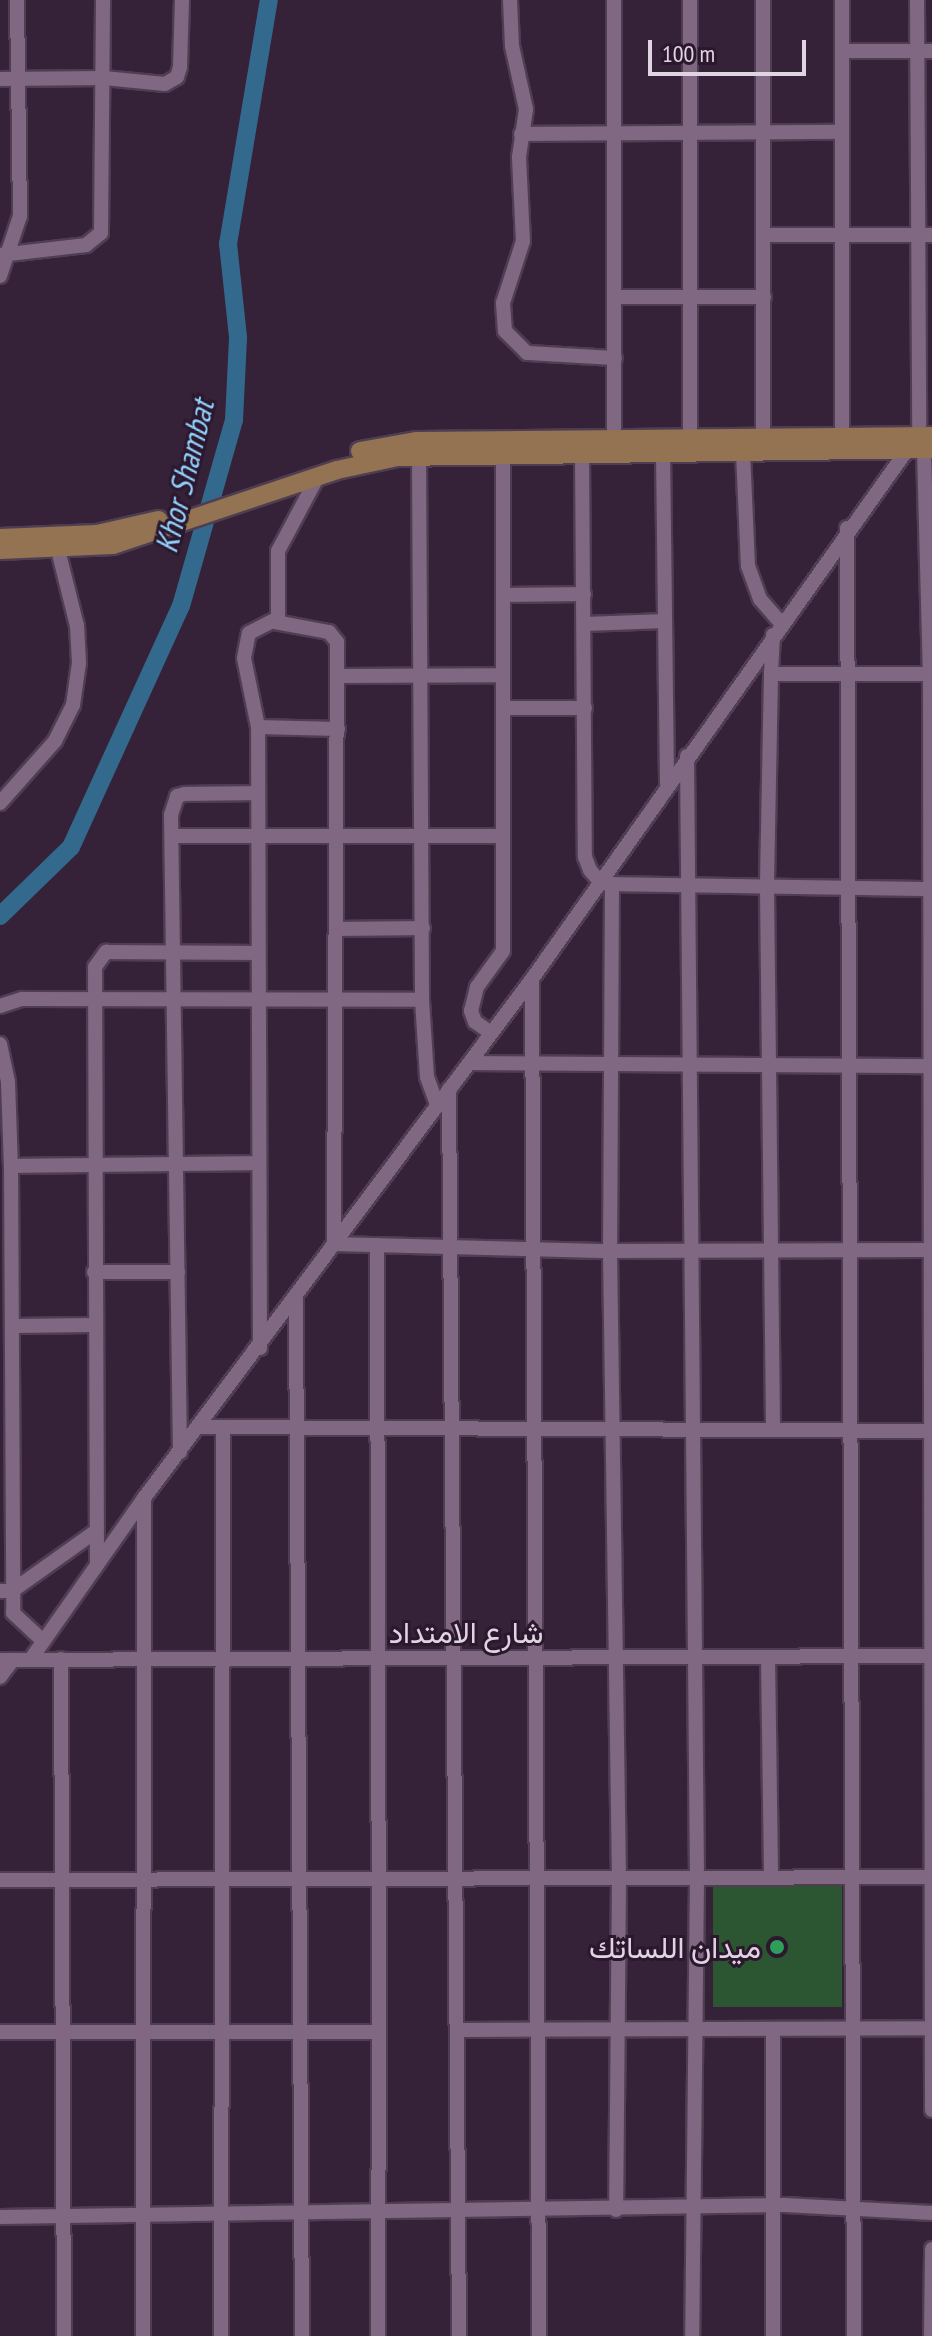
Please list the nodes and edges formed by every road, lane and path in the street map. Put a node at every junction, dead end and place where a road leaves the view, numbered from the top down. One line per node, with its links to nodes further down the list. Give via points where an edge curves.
1 (17, 0): 12 (street)
2 (103, 0): 13 (street)
3 (182, 0): 13 (street, via 177,77 165,84)
4 (510, 0): 17 (street, via 512,46 525,95)
5 (614, 0): 20 (street)
6 (690, 0): 19 (street)
7 (763, 0): 18 (street)
8 (842, 0): 10 (street)
9 (917, 0): 11 (street)
10 (842, 51): 11 (street); 16 (street)
11 (925, 51): 15 (street)
12 (17, 78): 13 (street); 14 (street); 24 (street, via 20,216)
13 (104, 78): 24 (street, via 101,233 86,245)
14 (0, 79)
15 (925, 128): 23 (street)
16 (842, 132): 18 (street); 21 (street)
17 (521, 134): 20 (street); 29 (street, via 523,241 503,303 505,331 512,344 543,357)
18 (763, 134): 19 (street); 22 (street)
19 (692, 135): 20 (street); 28 (street)
20 (614, 136): 26 (street)
21 (842, 234): 22 (street); 23 (street); 31 (street)
22 (763, 235): 27 (street)
23 (925, 235): 34 (street)
24 (3, 256): 25 (street)
25 (0, 276)
26 (616, 297): 28 (street); 29 (street)
27 (764, 297): 28 (street); 30 (street)
28 (691, 298): 33 (street)
29 (615, 358): 32 (street)
30 (763, 438): 31 (main road); 33 (main road)
31 (842, 438): 34 (main road)
32 (614, 439): 33 (main road); 41 (main road, via 394,444)
33 (690, 439)
34 (923, 444): 36 (main road); 43 (street); 56 (street)
35 (663, 452): 36 (main road); 38 (main road); 49 (street)
36 (743, 452): 52 (street, via 748,566)
37 (503, 453): 38 (main road); 39 (main road); 48 (street)
38 (582, 453): 47 (street)
39 (419, 455): 40 (main road); 54 (street)
40 (318, 476): 41 (main road); 50 (street, via 278,551)
41 (236, 498): 42 (main road)
42 (154, 527): 44 (main road); 46 (main road, via 100,547)
43 (847, 528): 52 (street); 53 (street)
44 (0, 538)
45 (0, 550): 46 (main road)
46 (58, 550): 66 (street, via 77,626 73,705 55,741)
47 (584, 594): 48 (street); 51 (street)
48 (503, 595): 57 (street)
49 (665, 621): 51 (street); 64 (street)
50 (275, 622): 58 (street, via 335,636); 61 (street, via 254,628 246,641 244,658)
51 (585, 624): 60 (street)
52 (777, 629): 55 (street); 63 (street)
53 (849, 673): 55 (street); 56 (street); 76 (street)
54 (423, 674): 57 (street); 58 (street); 71 (street)
55 (771, 674): 74 (street)
56 (931, 674): 75 (street)
57 (503, 675): 59 (street)
58 (337, 676): 62 (street)
59 (503, 708): 60 (street); 69 (street)
60 (585, 708): 72 (street, via 585,857)
61 (258, 727): 62 (street); 65 (street)
62 (338, 729): 70 (street)
63 (687, 756): 64 (street); 73 (street)
64 (667, 784): 72 (street)
65 (257, 793): 67 (street, via 177,796); 68 (street)
66 (0, 803)
67 (172, 836): 68 (street); 79 (street)
68 (258, 836): 70 (street); 80 (street)
69 (500, 836): 71 (street); 88 (street, via 503,951 477,987 471,1011 475,1022)
70 (337, 837): 71 (street); 78 (street)
71 (423, 837): 77 (street)
72 (606, 883): 73 (street); 81 (street); 97 (street)
73 (688, 886): 74 (street); 93 (street)
74 (767, 888): 76 (street); 96 (street)
75 (930, 889): 76 (street); 95 (street)
76 (848, 890): 94 (street)
77 (423, 928): 78 (street); 83 (street)
78 (338, 929): 84 (street)
79 (175, 952): 80 (street); 82 (street, via 106,952 95,967); 86 (street)
80 (258, 953): 85 (street)
81 (532, 979): 88 (street); 92 (street)
82 (94, 998): 86 (street); 87 (street, via 22,999); 102 (street)
83 (422, 1000): 84 (street); 99 (street, via 427,1077)
84 (338, 1001): 85 (street); 105 (street)
85 (260, 1002): 86 (street); 101 (street)
86 (176, 1003): 100 (street)
87 (0, 1006)
88 (491, 1033): 91 (street)
89 (0, 1044): 90 (street)
90 (2, 1060): 103 (street)
91 (470, 1063): 92 (street); 98 (street)
92 (531, 1066): 97 (street); 108 (street)
93 (690, 1066): 96 (street); 97 (street); 109 (street)
94 (851, 1066): 95 (street); 96 (street); 111 (street)
95 (931, 1066): 112 (street)
96 (769, 1067): 110 (street)
97 (613, 1068): 113 (street)
98 (449, 1089): 99 (street); 107 (street)
99 (437, 1104): 105 (street)
100 (178, 1163): 101 (street); 102 (street); 115 (street)
101 (259, 1163): 119 (street)
102 (95, 1165): 103 (street); 114 (street)
103 (11, 1166): 104 (street)
104 (5, 1221): 118 (street)
105 (334, 1244): 106 (street); 116 (street)
106 (377, 1245): 107 (street); 121 (street)
107 (452, 1247): 108 (street); 124 (street)
108 (532, 1249): 113 (street); 125 (street)
109 (691, 1249): 110 (street); 113 (street); 128 (street)
110 (771, 1249): 111 (street); 129 (street)
111 (851, 1249): 112 (street); 130 (street)
112 (931, 1250): 131 (street)
113 (610, 1251): 127 (street)
114 (94, 1272): 115 (street); 117 (street)
115 (178, 1272): 132 (street)
116 (296, 1300): 119 (street); 123 (street)
117 (94, 1325): 118 (street); 134 (street)
118 (12, 1326): 120 (street)
119 (260, 1348): 122 (street)
120 (6, 1406): 136 (street)
121 (378, 1426): 123 (street); 124 (street); 149 (street)
122 (199, 1427): 126 (street); 132 (street)
123 (299, 1427): 126 (street); 148 (street)
124 (453, 1427): 125 (street); 142 (street)
125 (531, 1427): 127 (street); 143 (street)
126 (223, 1428): 151 (street)
127 (612, 1428): 128 (street); 144 (street)
128 (690, 1428): 129 (street); 139 (street)
129 (773, 1429): 130 (street)
130 (851, 1430): 131 (street); 141 (street)
131 (931, 1431): 138 (street)
132 (180, 1452): 133 (street)
133 (144, 1498): 135 (street); 147 (street)
134 (96, 1531): 135 (street); 136 (street)
135 (97, 1563): 137 (street)
136 (6, 1591): 137 (street, via 14,1619)
137 (43, 1641): 145 (street)
138 (930, 1656): 141 (street, شارع الامتداد); 154 (street)
139 (692, 1657): 140 (street, شارع الامتداد); 144 (street, شارع الامتداد); 155 (street)
140 (768, 1657): 141 (street, شارع الامتداد); 156 (street)
141 (850, 1657): 153 (street)
142 (457, 1658): 143 (street, شارع الامتداد); 149 (street, شارع الامتداد); 158 (street)
143 (535, 1658): 144 (street, شارع الامتداد); 159 (street)
144 (616, 1658): 160 (street)
145 (31, 1659): 146 (street, شارع الامتداد); 150 (street, شارع الامتداد)
146 (61, 1659): 147 (street, شارع الامتداد); 161 (street)
147 (142, 1659): 151 (street, شارع الامتداد); 162 (street)
148 (299, 1659): 149 (street, شارع الامتداد); 151 (street, شارع الامتداد); 164 (street)
149 (379, 1659): 165 (street)
150 (6, 1660): 152 (street)
151 (222, 1660): 163 (street)
152 (0, 1677)
153 (852, 1877): 154 (street); 156 (street); 166 (street)
154 (931, 1877): 167 (street)
155 (697, 1878): 156 (street); 160 (street); 169 (street)
156 (771, 1878)
157 (0, 1880): 161 (street)
158 (459, 1880): 159 (street); 165 (street); 171 (street)
159 (536, 1880): 160 (street); 168 (street)
160 (619, 1880): 172 (street)
161 (63, 1881): 162 (street); 174 (street)
162 (142, 1881): 163 (street); 175 (street)
163 (222, 1881): 164 (street); 176 (street)
164 (301, 1881): 165 (street); 177 (street)
165 (380, 1881): 178 (street)
166 (853, 2028): 167 (street); 170 (street); 184 (street)
167 (932, 2028): 179 (street)
168 (538, 2029): 171 (street); 172 (street); 182 (street)
169 (696, 2029): 170 (street); 172 (street); 181 (street)
170 (773, 2029): 180 (street)
171 (459, 2030): 185 (street)
172 (617, 2031): 183 (street)
173 (0, 2032): 174 (street)
174 (62, 2032): 175 (street); 192 (street)
175 (143, 2032): 176 (street); 189 (street)
176 (224, 2032): 177 (street); 190 (street)
177 (301, 2032): 178 (street); 188 (street)
178 (379, 2032): 187 (street)
179 (932, 2110)
180 (772, 2205): 181 (street); 184 (street); 202 (street)
181 (693, 2208): 183 (street); 201 (street)
182 (539, 2210): 183 (street); 185 (street); 200 (street)
183 (616, 2210)
184 (853, 2212): 186 (street); 203 (street)
185 (459, 2213): 187 (street); 199 (street)
186 (932, 2213)
187 (378, 2214): 188 (street); 198 (street)
188 (301, 2215): 190 (street); 197 (street)
189 (144, 2216): 190 (street); 192 (street); 195 (street)
190 (221, 2216): 196 (street)
191 (0, 2217): 192 (street)
192 (62, 2218): 194 (street)
193 (932, 2249): 204 (street)
194 (64, 2336)
195 (143, 2336)
196 (221, 2336)
197 (302, 2336)
198 (378, 2336)
199 (459, 2336)
200 (539, 2336)
201 (692, 2336)
202 (773, 2336)
203 (854, 2336)
204 (931, 2336)

